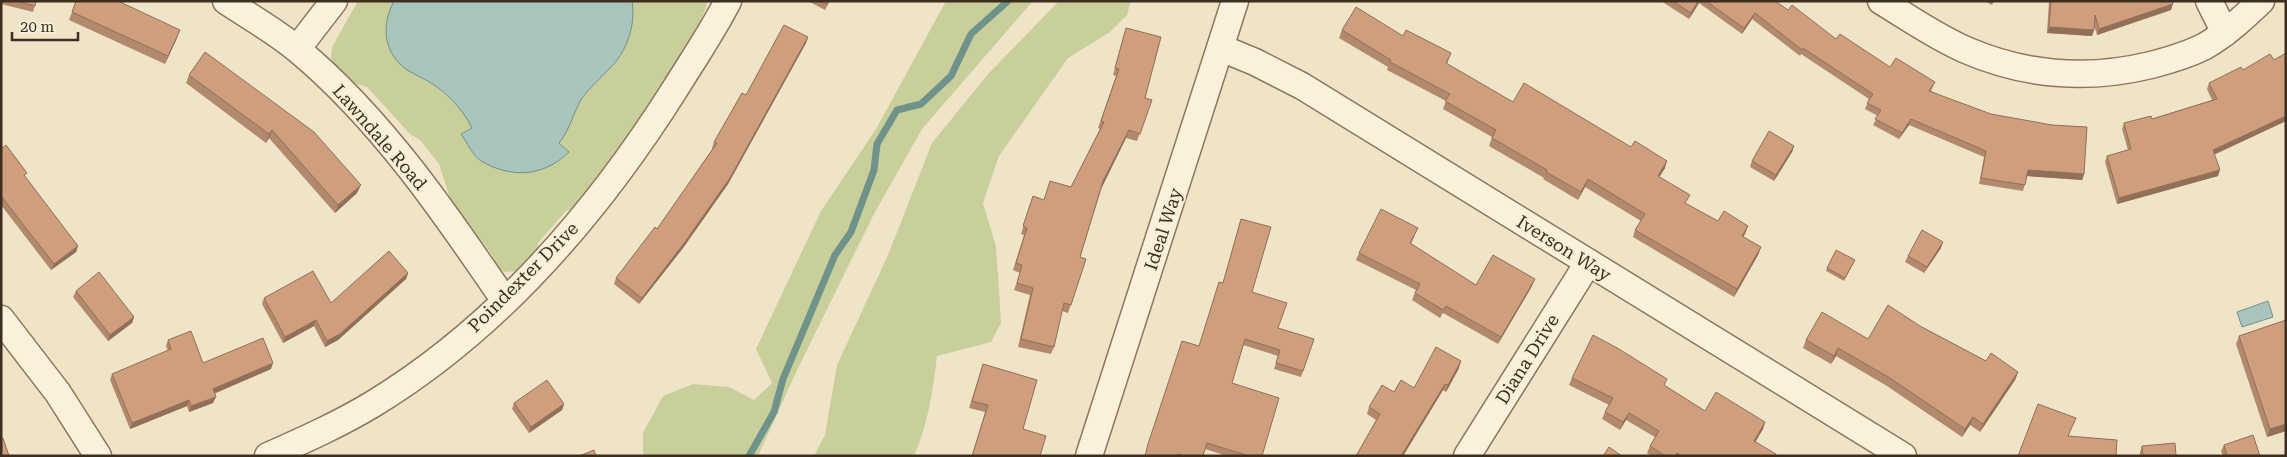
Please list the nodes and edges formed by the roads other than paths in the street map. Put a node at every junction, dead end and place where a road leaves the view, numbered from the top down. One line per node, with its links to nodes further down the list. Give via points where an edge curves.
1 (226, 1): 10 (street, Lawndale Road)
2 (334, 1): 10 (street)
3 (728, 1): 12 (street, Poindexter Drive, via 648,132 608,186 562,243)
4 (1235, 1): 9 (street, Ideal Way)
5 (1881, 1): 8 (street, via 1934,34 1980,56 2022,69 2065,75 2128,70 2173,60)
6 (2209, 1): 8 (street)
7 (2261, 1): 8 (street)
8 (2225, 33)
9 (1221, 48): 11 (street, Iverson Way, via 1302,86); 17 (street, Ideal Way)
10 (297, 49): 12 (street, Lawndale Road, via 375,127 422,184)
11 (1588, 263): 14 (street, Iverson Way); 18 (street, Diana Drive)
12 (505, 301): 16 (street, Poindexter Drive, via 428,367 375,403)
13 (1, 319): 15 (street, via 58,393)
14 (1890, 453)
15 (98, 456)
16 (268, 456)
17 (1089, 456)
18 (1467, 456)

